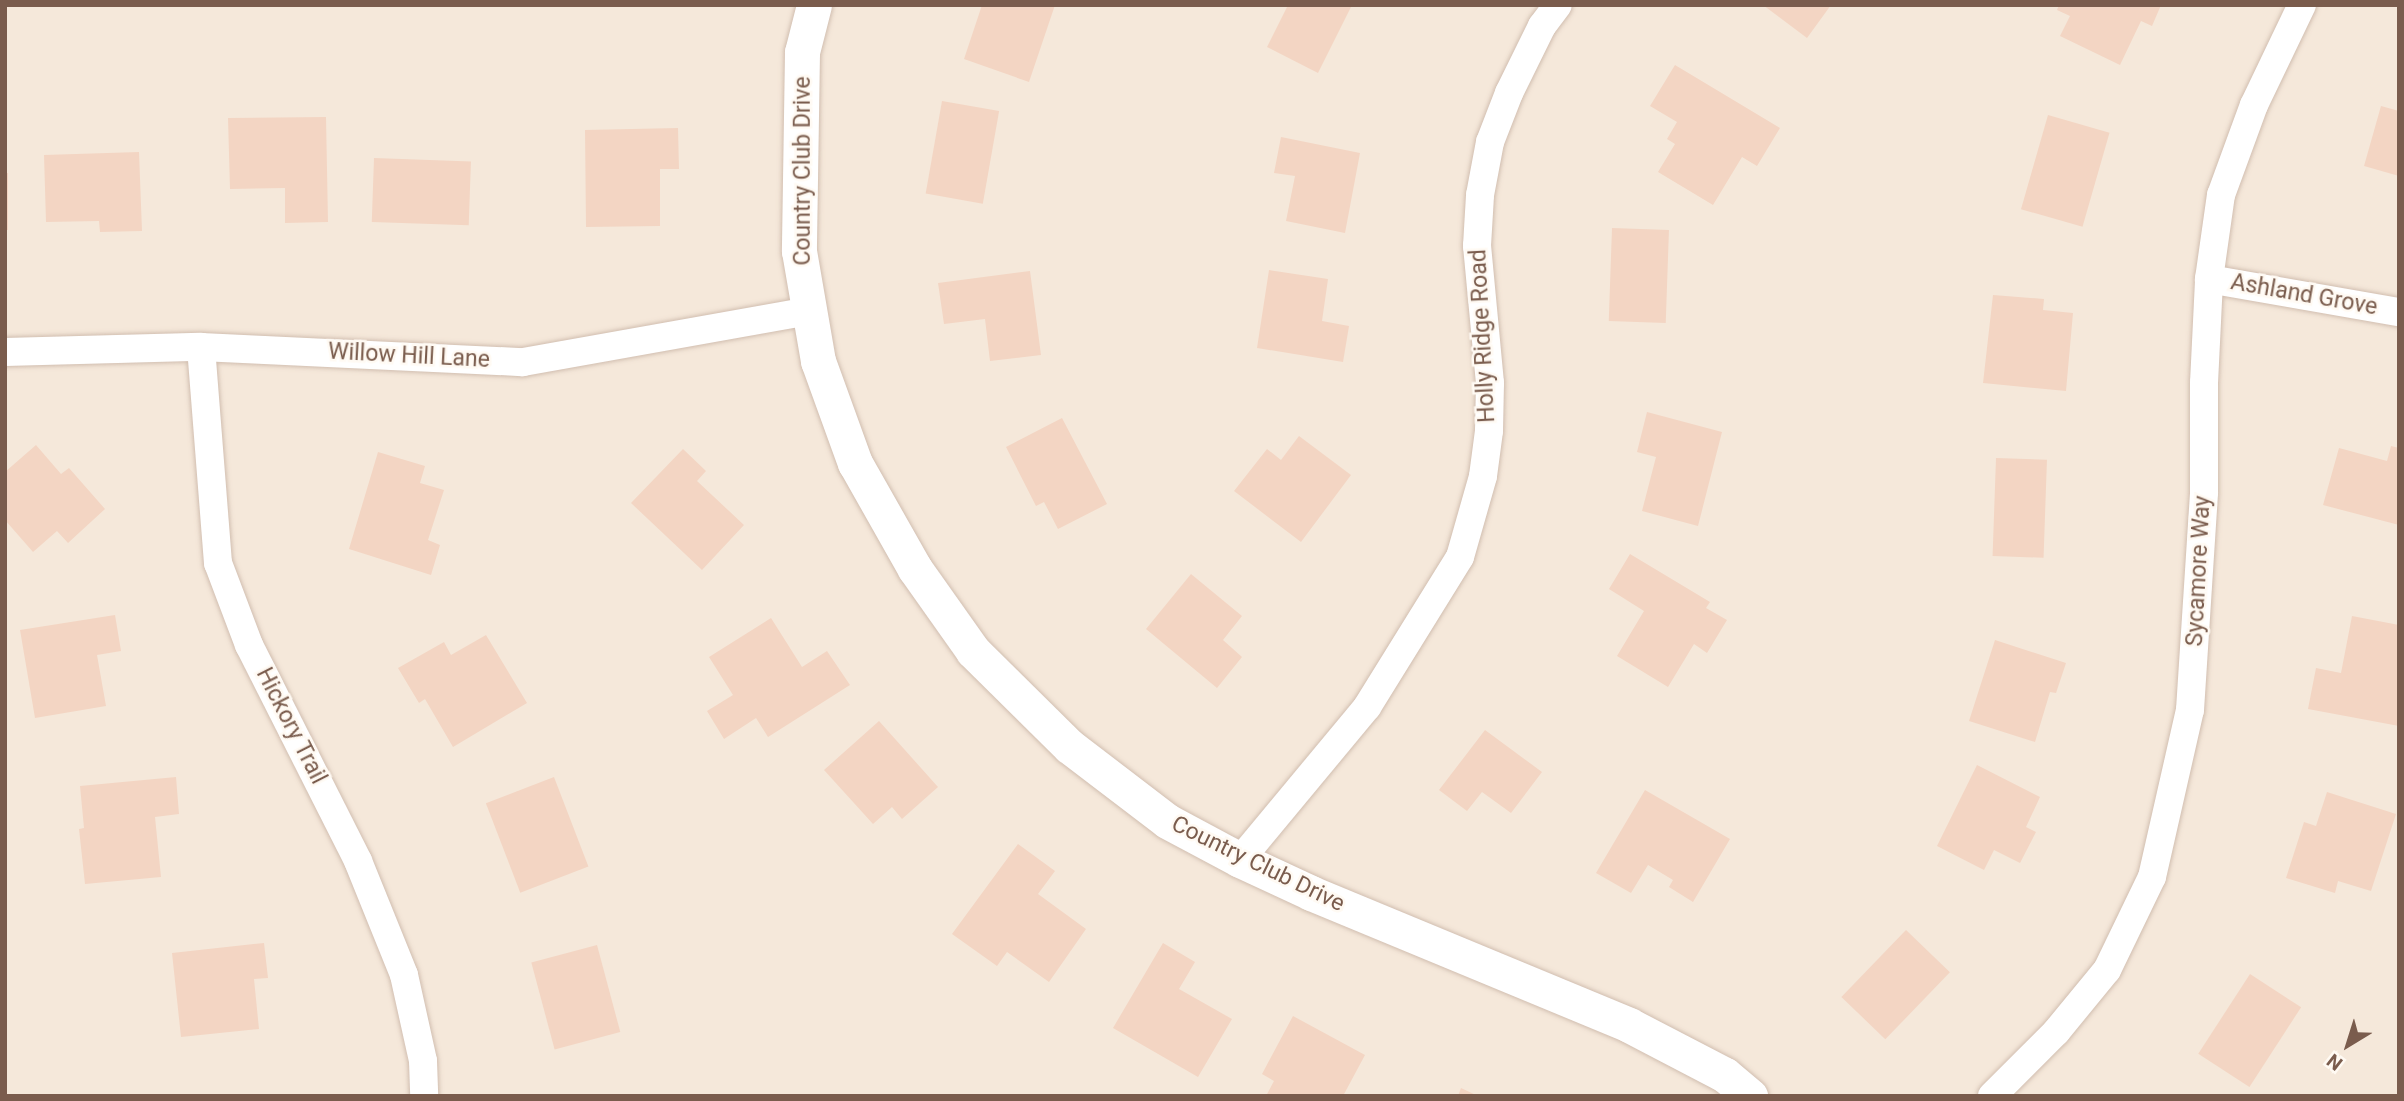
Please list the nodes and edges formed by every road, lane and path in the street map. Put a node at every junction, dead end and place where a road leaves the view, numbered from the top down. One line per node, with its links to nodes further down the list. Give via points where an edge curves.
1 (814, 5): 5 (street, Country Club Drive, via 802,52 801,91 799,251)
2 (1558, 5): 9 (street, Holly Ridge Road, via 1542,26 1509,93 1490,142 1480,195 1477,246 1490,383 1489,431 1483,475 1460,558 1367,707)
3 (2302, 5): 4 (street, Sycamore Way, via 2254,105 2221,195)
4 (2209, 279): 6 (street, Ashland Grove); 12 (street, Sycamore Way, via 2204,492 2190,710 2152,877 2107,970)
5 (809, 311): 7 (street, Willow Hill Lane, via 523,362); 9 (street, Country Club Drive, via 818,361 855,463 915,569 973,651 1069,746 1167,821)
6 (2399, 312)
7 (201, 346): 8 (street, Willow Hill Lane); 10 (street, Hickory Trail, via 218,563 249,645 358,861 404,975 423,1062)
8 (5, 352)
9 (1240, 860): 11 (street, Country Club Drive, via 1629,1025 1725,1075)
10 (424, 1096)
11 (1750, 1096)
12 (1992, 1096)

